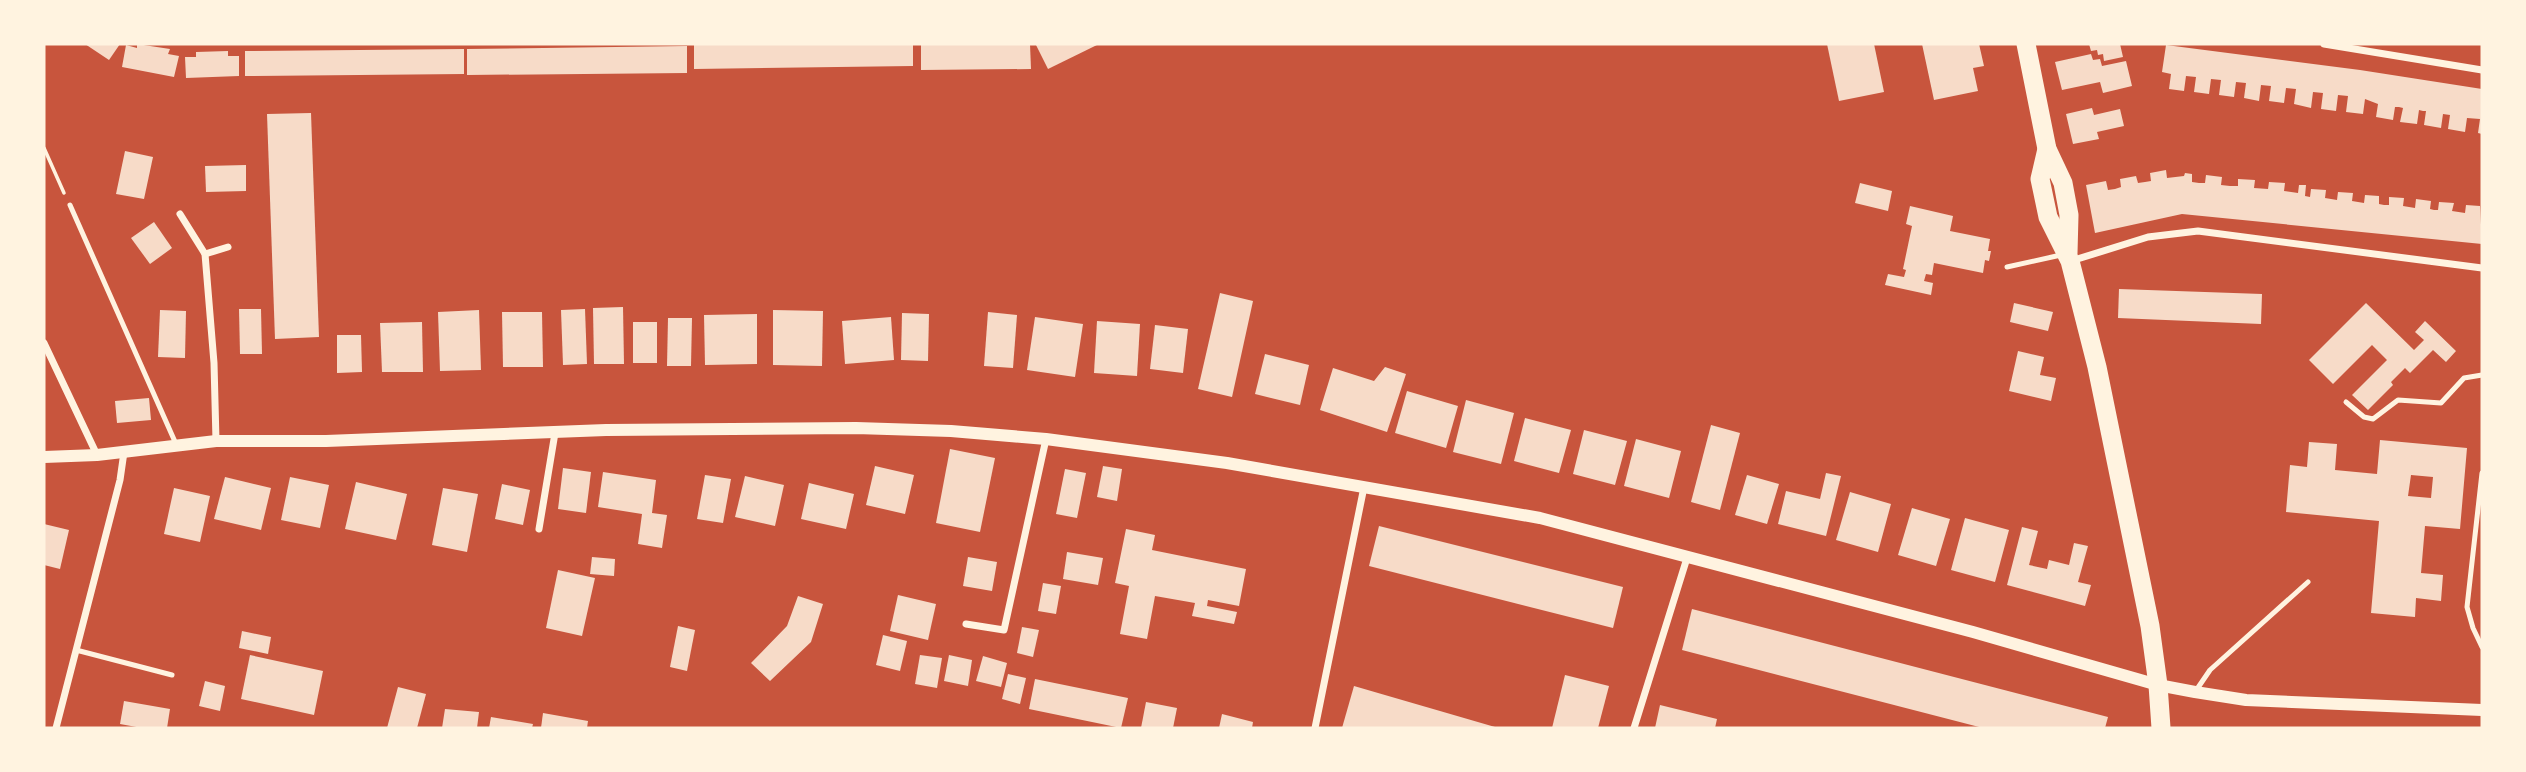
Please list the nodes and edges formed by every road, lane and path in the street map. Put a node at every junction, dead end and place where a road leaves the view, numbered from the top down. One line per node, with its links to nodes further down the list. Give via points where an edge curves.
1 (2026, 44): 9 (highway, via 2047,149 2063,183)
2 (2325, 44): 3 (street)
3 (2482, 70)
4 (44, 148): 5 (path)
5 (70, 205): 18 (lane)
6 (180, 215): 8 (street)
7 (228, 247): 8 (street)
8 (205, 254): 17 (street)
9 (2069, 257): 10 (lane); 11 (street, via 2148,237 2198,231); 31 (highway, via 2113,442)
10 (2007, 267)
11 (2482, 268)
12 (44, 343): 20 (street)
13 (2482, 375): 14 (lane, via 2464,378 2441,403 2398,400 2374,419 2364,417)
14 (2346, 401)
15 (555, 433): 16 (street, via 856,428); 17 (street); 24 (street)
16 (1046, 439): 23 (street); 27 (street, via 1004,630)
17 (216, 442): 18 (street)
18 (176, 444): 19 (street)
19 (124, 451): 20 (street); 29 (street)
20 (97, 455): 21 (street)
21 (44, 457)
22 (2482, 473): 28 (lane, via 2467,607)
23 (1364, 487): 25 (street, via 1541,519); 35 (street)
24 (539, 530)
25 (1687, 558): 31 (street); 36 (street)
26 (2308, 582): 32 (lane, via 2210,670)
27 (966, 624)
28 (2482, 647)
29 (76, 650): 30 (lane); 34 (street)
30 (172, 675)
31 (2158, 685): 32 (street); 37 (highway)
32 (2195, 692): 33 (street, via 2246,700)
33 (2482, 710)
34 (56, 728)
35 (1315, 728)
36 (1634, 728)
37 (2161, 728)

